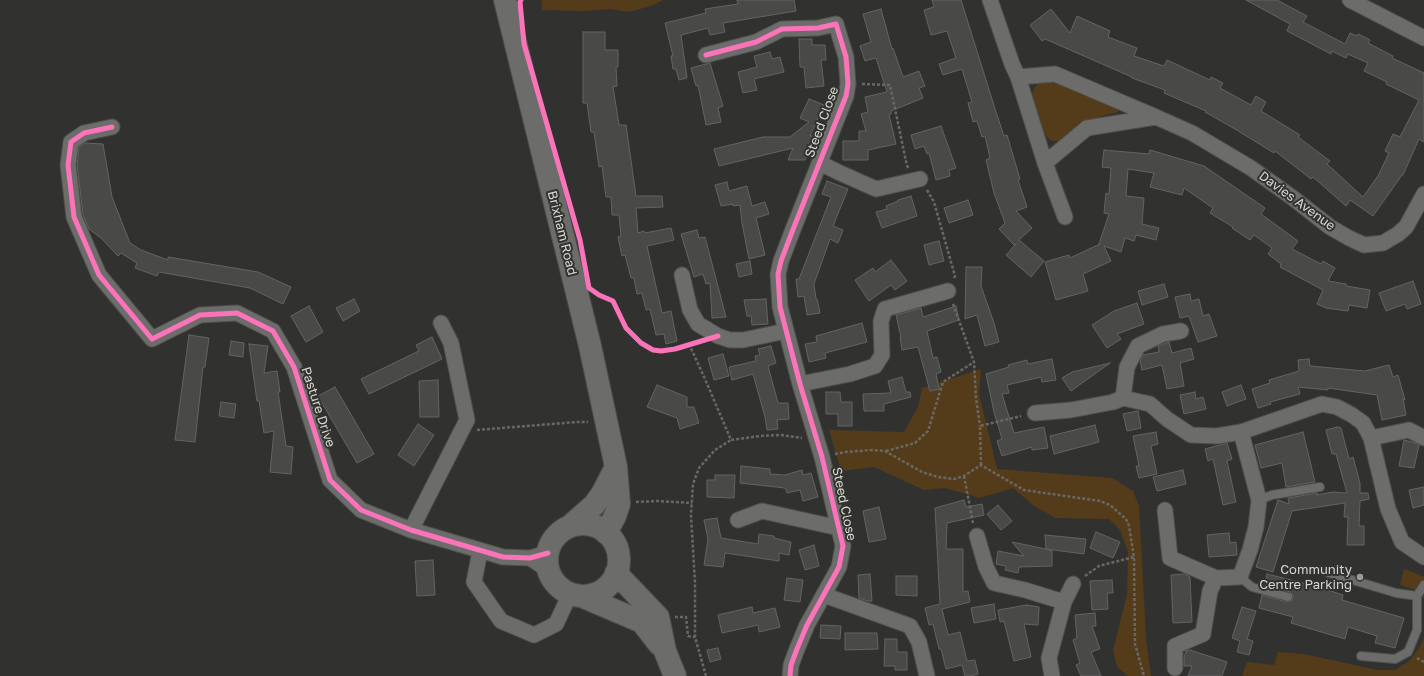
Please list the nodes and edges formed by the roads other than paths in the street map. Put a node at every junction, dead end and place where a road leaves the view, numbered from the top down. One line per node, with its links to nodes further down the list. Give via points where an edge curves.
1 (505, 0): 25 (main road, Brixham Road)
2 (990, 0): 6 (street)
3 (1350, 0): 4 (street)
4 (1424, 38)
5 (706, 55): 9 (street, Steed Close, via 756,42 782,29 818,28 836,24 846,57 848,84 846,96)
6 (1018, 78): 7 (street, Davies Avenue, via 1055,74); 10 (street)
7 (1156, 117): 10 (street, via 1087,128); 12 (street, Davies Avenue, via 1192,133 1245,164 1330,227 1364,245 1383,243 1398,234 1406,227)
8 (112, 127): 32 (street, Pasture Drive, via 84,133 71,142 68,165 74,217 99,275 152,338 200,315 237,313 273,331 294,367 330,480 361,510)
9 (820, 162): 11 (street, Steed Close, via 876,188); 17 (street, Steed Close, via 778,274 780,306)
10 (1045, 163): 13 (street)
11 (920, 179)
12 (1424, 194)
13 (1065, 217)
14 (682, 275): 17 (street, via 690,310 698,324 718,336 730,340 743,340)
15 (948, 291): 19 (street, via 885,309 881,320 882,355 875,366)
16 (441, 323): 32 (street, via 451,343 467,420)
17 (786, 331): 19 (street, Steed Close)
18 (1181, 331): 20 (street, via 1163,334 1138,346 1126,367)
19 (800, 384): 31 (street, Steed Close, via 822,457)
20 (1123, 398): 21 (street, via 1071,410); 22 (street, via 1150,404 1191,435 1217,436)
21 (1035, 413)
22 (1241, 432): 23 (street, via 1322,404 1337,407 1352,415 1363,423); 27 (street)
23 (1371, 438): 24 (street, via 1409,430); 36 (street, via 1388,509 1402,542)
24 (1424, 438)
25 (616, 467): 30 (main road, via 594,505); 33 (main road, Brixham Road, via 619,504)
26 (1320, 487): 27 (lane, via 1272,495)
27 (1260, 500): 40 (street, via 1254,534)
28 (1165, 510): 41 (street, via 1170,558)
29 (738, 520): 31 (street, Steed Close, via 762,511)
30 (569, 527): 33 (main road, via 585,524); 37 (main road, via 555,538)
31 (839, 528): 45 (street, Steed Close, via 843,546 839,567)
32 (411, 530): 35 (street, Pasture Drive)
33 (606, 533): 38 (main road, via 612,538 618,552)
34 (977, 536): 48 (street, via 986,567 994,583)
35 (480, 551): 37 (street, Pasture Drive, via 503,557); 44 (street, via 474,582 501,622 534,635 556,624)
36 (1424, 557)
37 (542, 561): 44 (main road, via 555,583)
38 (616, 573): 44 (main road, via 606,588 594,594); 49 (main road, via 658,617)
39 (1329, 573): 46 (lane, via 1396,593)
40 (1240, 577): 41 (street); 47 (lane, via 1252,587)
41 (1216, 578): 51 (street, via 1210,591 1203,634 1175,646)
42 (1073, 584): 48 (street)
43 (1424, 585): 46 (lane)
44 (575, 595): 49 (main road, via 642,622)
45 (824, 595): 53 (street, Steed Close, via 807,625 791,665); 54 (street, via 910,626 919,642)
46 (1417, 596): 50 (lane, via 1417,630 1408,652 1395,659)
47 (1288, 598)
48 (1064, 602): 55 (street, via 1049,658)
49 (665, 651): 52 (main road)
50 (1361, 656)
51 (1175, 668)
52 (675, 676)
53 (790, 676)
54 (927, 676)
55 (1052, 676)

